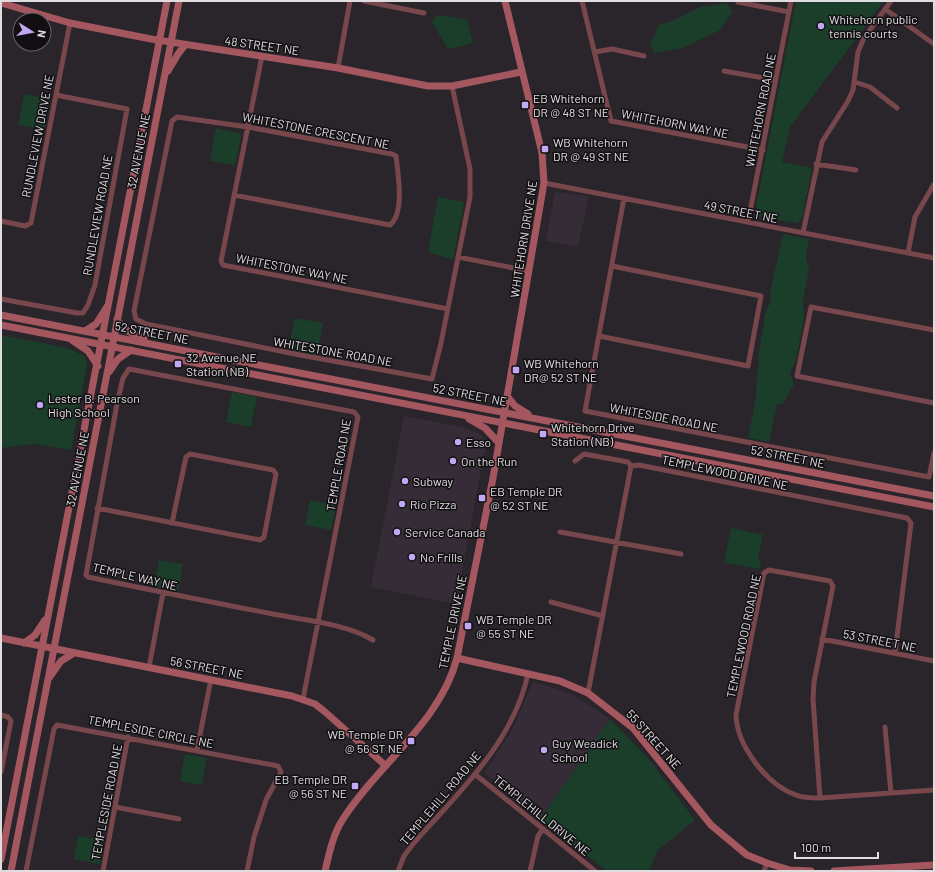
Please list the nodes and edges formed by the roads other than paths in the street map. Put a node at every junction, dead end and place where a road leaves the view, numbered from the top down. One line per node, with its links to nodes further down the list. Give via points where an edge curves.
1 (167, 1): 15 (main road, 32 AVENUE NE)
2 (179, 1): 16 (main road, 32 AVENUE NE)
3 (350, 1): 22 (street)
4 (364, 1): 13 (street)
5 (505, 1): 23 (main road, WHITEHORN DRIVE NE)
6 (582, 1): 19 (street, WHITEHORN WAY NE)
7 (791, 1): 12 (street, WHITEHORN ROAD NE)
8 (891, 1): 11 (street)
9 (738, 2): 12 (street)
10 (1, 4): 14 (main road, 48 STREET NE)
11 (885, 9): 17 (street); 27 (street, via 864,38 858,52)
12 (789, 12): 26 (street, WHITEHORN ROAD NE)
13 (424, 13)
14 (70, 22): 15 (main road, 48 STREET NE); 29 (street, RUNDLEVIEW DRIVE NE)
15 (159, 40): 16 (main road, 48 STREET NE); 49 (main road, 32 AVENUE NE)
16 (171, 42): 18 (main road, 48 STREET NE); 25 (main road, 32 AVENUE NE)
17 (934, 44)
18 (185, 45): 20 (main road, 48 STREET NE); 25 (main road)
19 (595, 52): 21 (street, via 612,49); 33 (street, WHITEHORN WAY NE, via 611,121)
20 (262, 56): 22 (main road, 48 STREET NE); 32 (street, WHITESTONE WAY NE)
21 (644, 56)
22 (338, 68): 28 (main road, 48 STREET NE, via 428,86)
23 (521, 72): 28 (main road, 48 STREET NE); 36 (main road, WHITEHORN DRIVE NE, via 542,153)
24 (724, 72): 26 (street)
25 (163, 80): 52 (main road, 32 AVENUE NE)
26 (776, 80): 33 (street, WHITEHORN ROAD NE)
27 (855, 82): 30 (street, via 870,87); 34 (street, via 848,101 822,142)
28 (452, 86): 44 (street, WHITESTONE ROAD NE, via 471,182)
29 (56, 95): 40 (street, RUNDLEVIEW DRIVE NE, via 30,223 25,226); 48 (street, RUNDLEVIEW ROAD NE, via 127,109 95,285 83,313)
30 (897, 108)
31 (172, 121): 32 (street, WHITESTONE CRESCENT NE, via 177,117); 50 (street, WHITESTONE ROAD NE, via 134,311 136,319 146,324 432,379)
32 (248, 127): 38 (street, WHITESTONE WAY NE); 38 (street, WHITESTONE CRESCENT NE, via 392,154 396,156 401,192 394,222 390,225)
33 (762, 150): 41 (street, WHITEHORN ROAD NE)
34 (816, 164): 35 (street); 42 (street)
35 (856, 170)
36 (544, 183): 39 (street, 49 STREET NE); 47 (main road, WHITEHORN DRIVE NE)
37 (934, 184): 43 (street, via 915,217)
38 (234, 195): 50 (street, WHITESTONE WAY NE, via 221,261 223,265)
39 (624, 198): 41 (street, 49 STREET NE); 46 (street, WHITESIDE ROAD NE)
40 (1, 221)
41 (748, 222): 42 (street, 49 STREET NE)
42 (804, 233): 43 (street, 49 STREET NE)
43 (908, 253): 45 (street, 49 STREET NE)
44 (458, 257): 47 (street); 50 (street, WHITESTONE ROAD NE)
45 (934, 258)
46 (612, 266): 58 (street, WHITESIDE ROAD NE); 58 (street, via 762,296 748,366)
47 (529, 271): 67 (main road, WHITEHORN DRIVE NE)
48 (1, 299)
49 (110, 301): 55 (main road, via 96,324); 56 (main road, 32 AVENUE NE)
50 (448, 309)
51 (1, 315): 55 (main road, 52 STREET NE)
52 (117, 319): 57 (main road, 32 AVENUE NE); 60 (main road, via 122,328)
53 (1, 325): 59 (main road, 52 STREET NE)
54 (934, 330): 68 (street, via 811,307 796,376)
55 (85, 331): 56 (main road, 52 STREET NE)
56 (104, 334): 57 (main road, 52 STREET NE); 61 (main road, 32 AVENUE NE)
57 (114, 336): 60 (main road, 52 STREET NE); 62 (main road, 32 AVENUE NE)
58 (599, 336): 74 (street, WHITESIDE ROAD NE, via 585,411 929,477)
59 (68, 338): 61 (main road, 52 STREET NE); 64 (main road, via 88,351)
60 (153, 344): 69 (main road, 52 STREET NE)
61 (101, 345): 62 (main road, 52 STREET NE); 64 (main road, 32 AVENUE NE)
62 (112, 347): 63 (main road, 52 STREET NE); 66 (main road, 32 AVENUE NE)
63 (131, 350): 66 (main road, via 114,362); 70 (main road, 52 STREET NE)
64 (98, 366): 86 (main road, 32 AVENUE NE)
65 (129, 369): 79 (street, TEMPLE WAY NE, via 117,404); 88 (street, TEMPLE ROAD NE, via 354,412 358,416)
66 (105, 379): 94 (main road, 32 AVENUE NE)
67 (507, 396): 69 (main road, WHITEHORN DRIVE NE); 71 (main road, via 514,406)
68 (934, 403)
69 (504, 412): 71 (main road, 52 STREET NE); 72 (main road, TEMPLE DRIVE NE)
70 (462, 415): 72 (main road, 52 STREET NE); 73 (main road, via 485,428)
71 (533, 417): 77 (main road, 52 STREET NE)
72 (503, 423): 73 (main road, TEMPLE DRIVE NE); 78 (main road, 52 STREET NE)
73 (499, 443): 97 (main road, TEMPLE DRIVE NE)
74 (934, 453)
75 (575, 461): 76 (street, TEMPLEWOOD DRIVE NE, via 584,454 628,462)
76 (632, 466): 82 (street); 96 (street, TEMPLEWOOD DRIVE NE, via 639,465 907,518 911,523)
77 (934, 496)
78 (934, 507)
79 (97, 508): 80 (street); 84 (street, TEMPLE WAY NE, via 86,575 88,578)
80 (172, 523): 80 (street, via 186,457 190,454 273,470 276,474 264,537 260,540)
81 (560, 532): 82 (street)
82 (617, 543): 83 (street); 87 (street)
83 (681, 554)
84 (163, 593): 88 (street, TEMPLE WAY NE); 99 (street)
85 (551, 602): 87 (street)
86 (49, 614): 92 (main road, via 35,635); 93 (main road, 32 AVENUE NE)
87 (603, 616): 103 (street)
88 (318, 623): 90 (street, TEMPLE WAY NE, via 361,633); 104 (street, TEMPLE ROAD NE)
89 (1, 638): 92 (main road, 56 STREET NE)
90 (373, 640)
91 (822, 640): 96 (street, 53 STREET NE); 114 (street, TEMPLEWOOD ROAD NE, via 813,699); 114 (street, TEMPLEWOOD ROAD NE, via 833,586 830,581 769,570 764,573 736,715 739,732 755,762 781,788 796,796)
92 (24, 643): 93 (main road, 56 STREET NE)
93 (43, 647): 94 (main road, 56 STREET NE); 118 (main road, 32 AVENUE NE)
94 (54, 649): 95 (main road, 56 STREET NE); 102 (main road, 32 AVENUE NE)
95 (74, 653): 99 (main road, 56 STREET NE); 102 (main road, via 61,661)
96 (895, 653): 98 (street, 53 STREET NE)
97 (457, 658): 100 (main road, 55 STREET NE); 109 (main road, TEMPLE DRIVE NE, via 442,696)
98 (934, 661)
99 (149, 667): 101 (main road, 56 STREET NE)
100 (528, 674): 103 (main road, 55 STREET NE, via 560,681); 111 (street, TEMPLEHILL ROAD NE, via 510,724)
101 (211, 679): 104 (main road, 56 STREET NE); 108 (street)
102 (47, 682): 121 (main road, 32 AVENUE NE)
103 (588, 693): 119 (main road, 55 STREET NE, via 632,728 711,825 747,855)
104 (303, 699): 109 (main road, 56 STREET NE, via 324,711)
105 (1, 715): 110 (street, via 11,721)
106 (885, 727): 113 (street)
107 (128, 737): 108 (street, TEMPLESIDE CIRCLE NE); 115 (street, TEMPLESIDE ROAD NE); 122 (street, TEMPLESIDE CIRCLE NE, via 57,725 54,729)
108 (197, 750): 124 (street, TEMPLESIDE CIRCLE NE, via 278,766 281,772 266,800 254,837)
109 (386, 766): 125 (main road, TEMPLE DRIVE NE, via 342,820 330,849)
110 (1, 772)
111 (476, 775): 117 (street, TEMPLEHILL DRIVE NE); 126 (street, TEMPLEHILL ROAD NE, via 413,844 404,856)
112 (934, 790): 113 (street, TEMPLEWOOD ROAD NE)
113 (891, 793): 114 (street, TEMPLEWOOD ROAD NE)
114 (820, 798)
115 (115, 807): 116 (street); 123 (street, TEMPLESIDE ROAD NE)
116 (179, 819)
117 (542, 829): 127 (street); 128 (street, TEMPLEHILL DRIVE NE)
118 (1, 859)
119 (768, 863): 129 (street); 130 (main road, 55 STREET NE, via 790,870)
120 (934, 865): 131 (main road)
121 (11, 871)
122 (26, 871)
123 (103, 871)
124 (247, 871)
125 (325, 871)
126 (398, 871)
127 (530, 871)
128 (595, 871)
129 (764, 871)
130 (810, 871)
131 (834, 871)

